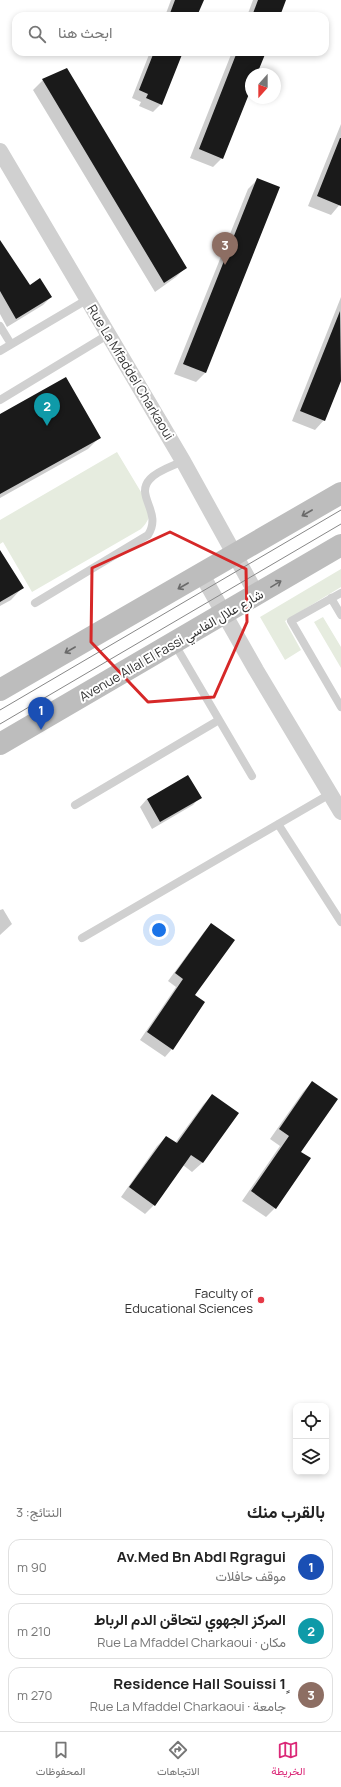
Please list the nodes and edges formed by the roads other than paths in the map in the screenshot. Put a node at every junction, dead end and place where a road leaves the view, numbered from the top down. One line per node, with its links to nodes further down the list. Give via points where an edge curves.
1 (0, 151): 2 (street, Rue La Mfaddel Charkaoui)
2 (88, 299): 4 (street, Rue La Mfaddel Charkaoui); 5 (lane)
3 (0, 326): 5 (lane)
4 (109, 334): 7 (lane); 8 (street, Rue La Mfaddel Charkaoui)
5 (11, 344): 6 (lane)
6 (0, 351)
7 (0, 400)
8 (183, 461): 11 (street, Rue La Mfaddel Charkaoui); 16 (lane, via 154,475 146,485 146,498 154,522 148,535)
9 (341, 493): 11 (street, one-way to 11)
10 (341, 545): 14 (street, Avenue Allal El Fassi شارع علال الفاسي, one-way to 10)
11 (236, 554): 12 (street); 14 (street, Rue La Mfaddel Charkaoui)
12 (202, 575): 17 (street); 20 (street, one-way to 20)
13 (341, 593): 15 (lane)
14 (257, 595): 17 (street, Avenue Allal El Fassi شارع علال الفاسي)
15 (331, 598): 18 (lane); 21 (lane, via 291,621)
16 (35, 603)
17 (224, 614): 19 (street, Avenue Allal El Fassi شارع علال الفاسي); 25 (street)
18 (341, 615)
19 (174, 642): 22 (lane); 23 (street, Avenue Allal El Fassi شارع علال الفاسي)
20 (0, 690)
21 (341, 707)
22 (220, 720): 24 (lane); 26 (lane)
23 (0, 744)
24 (252, 776)
25 (330, 794): 27 (street); 28 (lane)
26 (75, 805)
27 (341, 812)
28 (278, 824): 29 (lane); 30 (lane)
29 (341, 922)
30 (82, 938)

